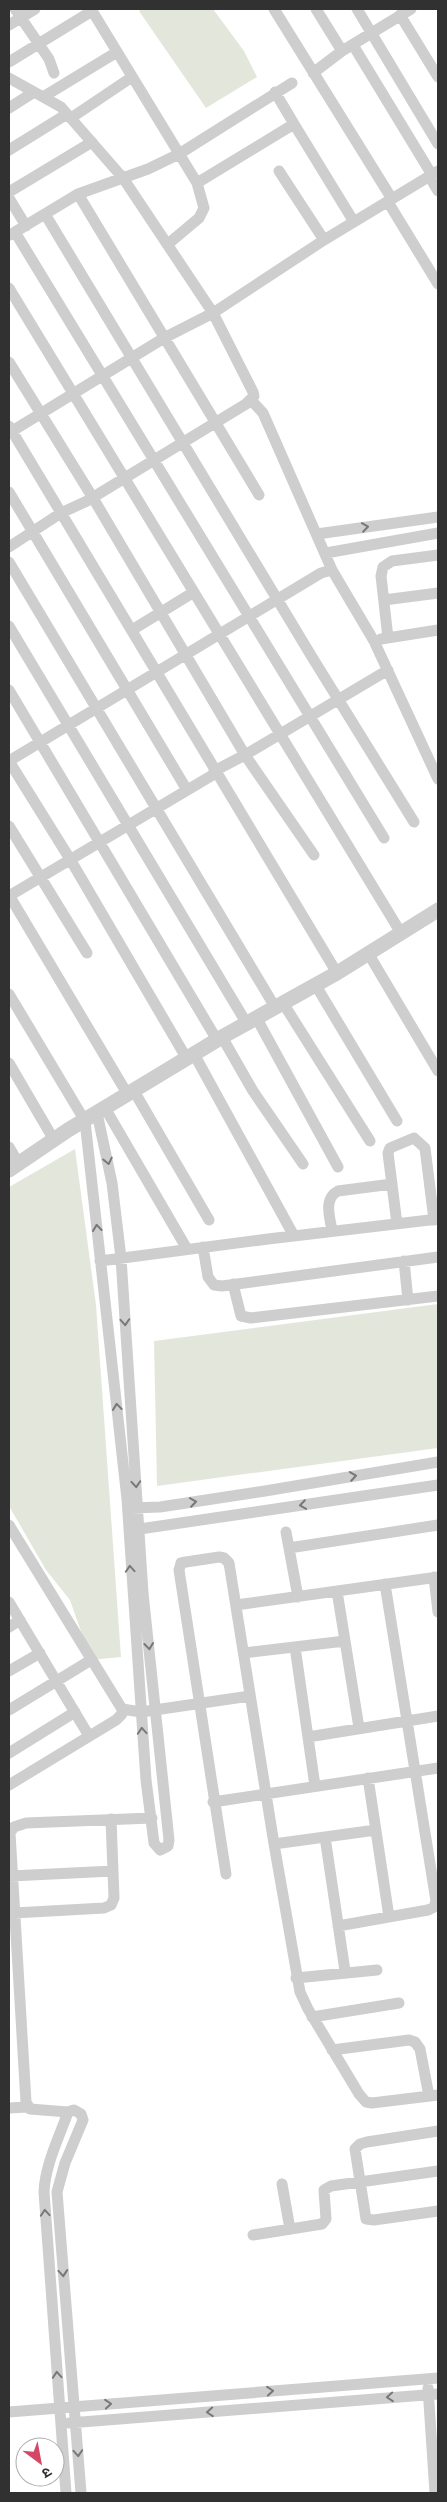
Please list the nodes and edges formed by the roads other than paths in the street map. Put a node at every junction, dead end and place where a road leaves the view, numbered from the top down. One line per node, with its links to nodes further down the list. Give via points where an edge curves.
1 (36, 9): 7 (street)
2 (274, 9): 17 (street)
3 (316, 9): 13 (street)
4 (357, 9): 10 (street)
5 (411, 9): 8 (street)
6 (91, 10): 11 (street); 14 (street)
7 (18, 13): 9 (street); 11 (street)
8 (400, 15): 10 (street); 19 (street)
9 (9, 25)
10 (372, 33): 12 (street); 28 (street)
11 (37, 44): 15 (street); 16 (street, via 49,59)
12 (353, 45): 13 (street); 32 (street)
13 (342, 51): 17 (street)
14 (117, 52): 18 (street); 23 (street)
15 (9, 62)
16 (54, 73)
17 (313, 73): 39 (street)
18 (132, 77): 25 (street); 30 (street)
19 (438, 77)
20 (9, 78): 23 (street)
21 (292, 83): 22 (street)
22 (276, 92): 26 (street); 30 (street)
23 (38, 95): 24 (street); 25 (street, via 58,105)
24 (9, 108)
25 (69, 116): 27 (street); 29 (street)
26 (294, 124): 34 (street); 41 (street)
27 (92, 142): 33 (street); 36 (street)
28 (438, 144)
29 (9, 150)
30 (179, 154): 33 (street); 34 (street)
31 (279, 171): 44 (street)
32 (433, 174): 35 (street); 39 (street)
33 (123, 178): 37 (street); 45 (street)
34 (197, 183): 45 (street, via 204,208 199,218)
35 (438, 191)
36 (9, 192)
37 (78, 194): 40 (street); 49 (street)
38 (9, 198): 42 (street)
39 (390, 200): 41 (street); 46 (street)
40 (45, 214): 42 (street); 50 (street)
41 (354, 222): 44 (street)
42 (26, 226): 43 (street)
43 (12, 234): 52 (street)
44 (324, 240): 48 (street)
45 (168, 244): 48 (street)
46 (438, 284)
47 (9, 288): 53 (street)
48 (213, 313): 49 (street); 54 (street, via 253,392)
49 (164, 338): 50 (street); 56 (street)
50 (132, 357): 52 (street); 58 (street)
51 (9, 362): 55 (street)
52 (102, 376): 53 (street); 59 (street)
53 (73, 394): 55 (street); 60 (street)
54 (251, 400): 56 (street); 67 (street, via 263,413)
55 (40, 413): 57 (street); 63 (street)
56 (216, 423): 58 (street); 62 (street)
57 (10, 430): 64 (street)
58 (184, 442): 59 (street); 76 (street)
59 (154, 461): 60 (street); 79 (street)
60 (124, 479): 63 (street); 74 (street)
61 (9, 492): 66 (street)
62 (259, 495)
63 (93, 498): 64 (street); 78 (street)
64 (61, 513): 66 (street); 81 (street)
65 (438, 517): 67 (street, one-way to 65)
66 (32, 532): 69 (street); 90 (street)
67 (317, 534): 70 (street)
68 (438, 534): 70 (street)
69 (9, 547)
70 (326, 553): 73 (street)
71 (438, 555): 77 (street, via 386,563 381,576)
72 (9, 562): 92 (street)
73 (332, 570): 76 (street, via 321,573); 85 (street)
74 (194, 592): 78 (street); 83 (street)
75 (438, 593): 77 (street)
76 (279, 599): 79 (street); 91 (street)
77 (384, 600): 84 (street)
78 (160, 613): 81 (street); 86 (street)
79 (249, 617): 83 (street); 93 (street)
80 (9, 626): 94 (street)
81 (132, 630): 88 (street)
82 (438, 630): 84 (street)
83 (219, 635): 86 (street); 95 (street)
84 (388, 638): 85 (street)
85 (374, 640): 87 (street)
86 (185, 655): 88 (street); 97 (street)
87 (388, 670): 91 (street); 100 (street)
88 (157, 673): 90 (street); 99 (street)
89 (9, 690): 96 (street)
90 (126, 691): 92 (street); 101 (street)
91 (339, 699): 93 (street); 103 (street)
92 (97, 708): 94 (street); 102 (street)
93 (310, 716): 95 (street); 106 (street)
94 (69, 725): 96 (street); 104 (street)
95 (280, 734): 97 (street); 113 (street)
96 (40, 742): 98 (street); 107 (street)
97 (246, 755): 99 (street); 108 (street)
98 (9, 761): 109 (street)
99 (216, 770): 101 (street); 116 (street)
100 (438, 779)
101 (187, 790): 102 (street)
102 (157, 808): 104 (street); 119 (street)
103 (414, 822)
104 (129, 825): 107 (street); 120 (street)
105 (9, 826): 110 (street)
106 (384, 838)
107 (100, 842): 109 (street); 121 (street)
108 (314, 855)
109 (70, 859): 110 (street); 122 (street)
110 (40, 878): 111 (street); 114 (street)
111 (9, 895): 125 (street)
112 (438, 910): 113 (street)
113 (402, 933): 115 (street)
114 (87, 953)
115 (368, 953): 116 (street); 124 (street)
116 (337, 973): 117 (street)
117 (316, 984): 119 (street); 127 (street)
118 (9, 994): 126 (street)
119 (279, 1005): 120 (street); 129 (street)
120 (252, 1021): 121 (street); 133 (street)
121 (220, 1038): 122 (street); 131 (street)
122 (190, 1056): 125 (street); 139 (street)
123 (9, 1063): 128 (street)
124 (438, 1071)
125 (131, 1093): 126 (street); 135 (street)
126 (96, 1114): 128 (street); 141 (street); 143 (street, one-way to 143, via 112,1183); 144 (street, one-way to 126)
127 (397, 1121)
128 (54, 1140): 132 (street)
129 (370, 1141)
130 (9, 1147): 132 (street)
131 (303, 1164)
132 (14, 1167)
133 (338, 1167)
134 (392, 1184): 136 (street, via 388,1158 390,1148 407,1139 418,1139 425,1148); 137 (street); 138 (street, via 333,1194 328,1204)
135 (209, 1220)
136 (436, 1220): 137 (street)
137 (397, 1224): 138 (street)
138 (332, 1231): 139 (street)
139 (294, 1236): 140 (street)
140 (202, 1247): 141 (street); 146 (street, via 211,1282 222,1286)
141 (187, 1250): 143 (street)
142 (438, 1256): 145 (street)
143 (121, 1258): 144 (street); 151 (street, one-way to 151)
144 (100, 1261): 151 (street, one-way to 144)
145 (404, 1261): 146 (street); 148 (street)
146 (232, 1284): 148 (street, via 238,1312 245,1318)
147 (438, 1296): 148 (street)
148 (408, 1300)
149 (438, 1462): 151 (street, one-way to 149, via 265,1491)
150 (438, 1485): 154 (street, one-way to 154)
151 (132, 1508): 154 (street)
152 (9, 1525): 170 (street)
153 (438, 1525): 156 (street)
154 (133, 1530): 177 (street, one-way to 177); 179 (street, one-way to 154)
155 (286, 1532): 156 (street)
156 (289, 1548): 160 (street)
157 (436, 1577): 158 (street); 163 (street)
158 (386, 1584): 159 (street); 181 (street)
159 (337, 1591): 160 (street); 166 (street)
160 (298, 1597): 162 (street)
161 (9, 1602): 164 (street)
162 (236, 1605): 169 (street); 174 (street, via 227,1560 219,1557 179,1566)
163 (438, 1612)
164 (20, 1620): 165 (street); 168 (street)
165 (9, 1627)
166 (345, 1641): 167 (street); 182 (street)
167 (294, 1648): 169 (street); 184 (street)
168 (40, 1652): 171 (street); 172 (street)
169 (244, 1653): 173 (street)
170 (91, 1660): 172 (street); 175 (street)
171 (9, 1671)
172 (57, 1681): 176 (street); 178 (street)
173 (250, 1696): 174 (street); 191 (street)
174 (199, 1704): 177 (street); 192 (street)
175 (122, 1709): 179 (street); 183 (street, via 120,1717)
176 (9, 1710)
177 (155, 1710): 179 (street); 193 (street, via 168,1840 164,1849 156,1847)
178 (76, 1712): 183 (street); 185 (street)
179 (141, 1712): 193 (street, one-way to 179)
180 (438, 1716): 181 (street)
181 (408, 1720): 182 (street); 187 (street)
182 (359, 1728): 184 (street)
183 (90, 1736): 189 (street)
184 (308, 1738): 190 (street)
185 (9, 1753)
186 (438, 1768): 187 (street)
187 (415, 1771): 188 (street); 203 (street, via 436,1901 428,1910)
188 (368, 1778): 190 (street); 196 (street)
189 (9, 1785)
190 (315, 1786): 191 (street)
191 (265, 1794): 192 (street); 198 (street)
192 (214, 1802): 200 (street)
193 (152, 1818): 194 (street)
194 (111, 1819): 195 (street, via 26,1823); 199 (street)
195 (12, 1827): 201 (street, via 9,1837)
196 (376, 1830): 197 (street); 203 (street)
197 (325, 1837): 198 (street); 204 (street)
198 (274, 1844): 207 (street)
199 (113, 1870): 201 (street); 202 (street, via 114,1898 107,1907)
200 (226, 1874)
201 (11, 1876): 202 (street)
202 (14, 1913): 212 (street)
203 (389, 1917): 204 (street)
204 (338, 1926): 206 (street)
205 (377, 1970): 206 (street)
206 (345, 1972): 207 (street)
207 (296, 1978): 209 (street)
208 (399, 2003): 209 (street)
209 (312, 2017): 210 (street)
210 (332, 2050): 211 (street, via 366,2102 372,2104); 211 (street, via 409,2040 415,2042)
211 (434, 2095)
212 (27, 2107): 213 (street); 214 (street)
213 (9, 2108)
214 (68, 2112): 224 (street, one-way to 224, via 74,2110 83,2117 56,2192); 225 (street, one-way to 214, via 44,2192)
215 (438, 2132): 217 (street, via 356,2146)
216 (438, 2171): 217 (street)
217 (360, 2182): 219 (street, via 365,2215 369,2220); 220 (street, via 324,2190 326,2219 322,2224)
218 (282, 2184): 220 (street)
219 (438, 2211)
220 (290, 2229): 221 (street)
221 (253, 2235)
222 (433, 2379): 223 (street); 224 (street, one-way to 222)
223 (433, 2394): 227 (street); 228 (street, one-way to 228)
224 (75, 2407): 225 (street); 228 (street)
225 (60, 2408): 226 (street); 229 (street)
226 (9, 2412)
227 (434, 2417): 232 (street)
228 (76, 2422): 229 (street); 231 (street, one-way to 231)
229 (61, 2424): 230 (street)
230 (66, 2493)
231 (81, 2493)
232 (435, 2493)

